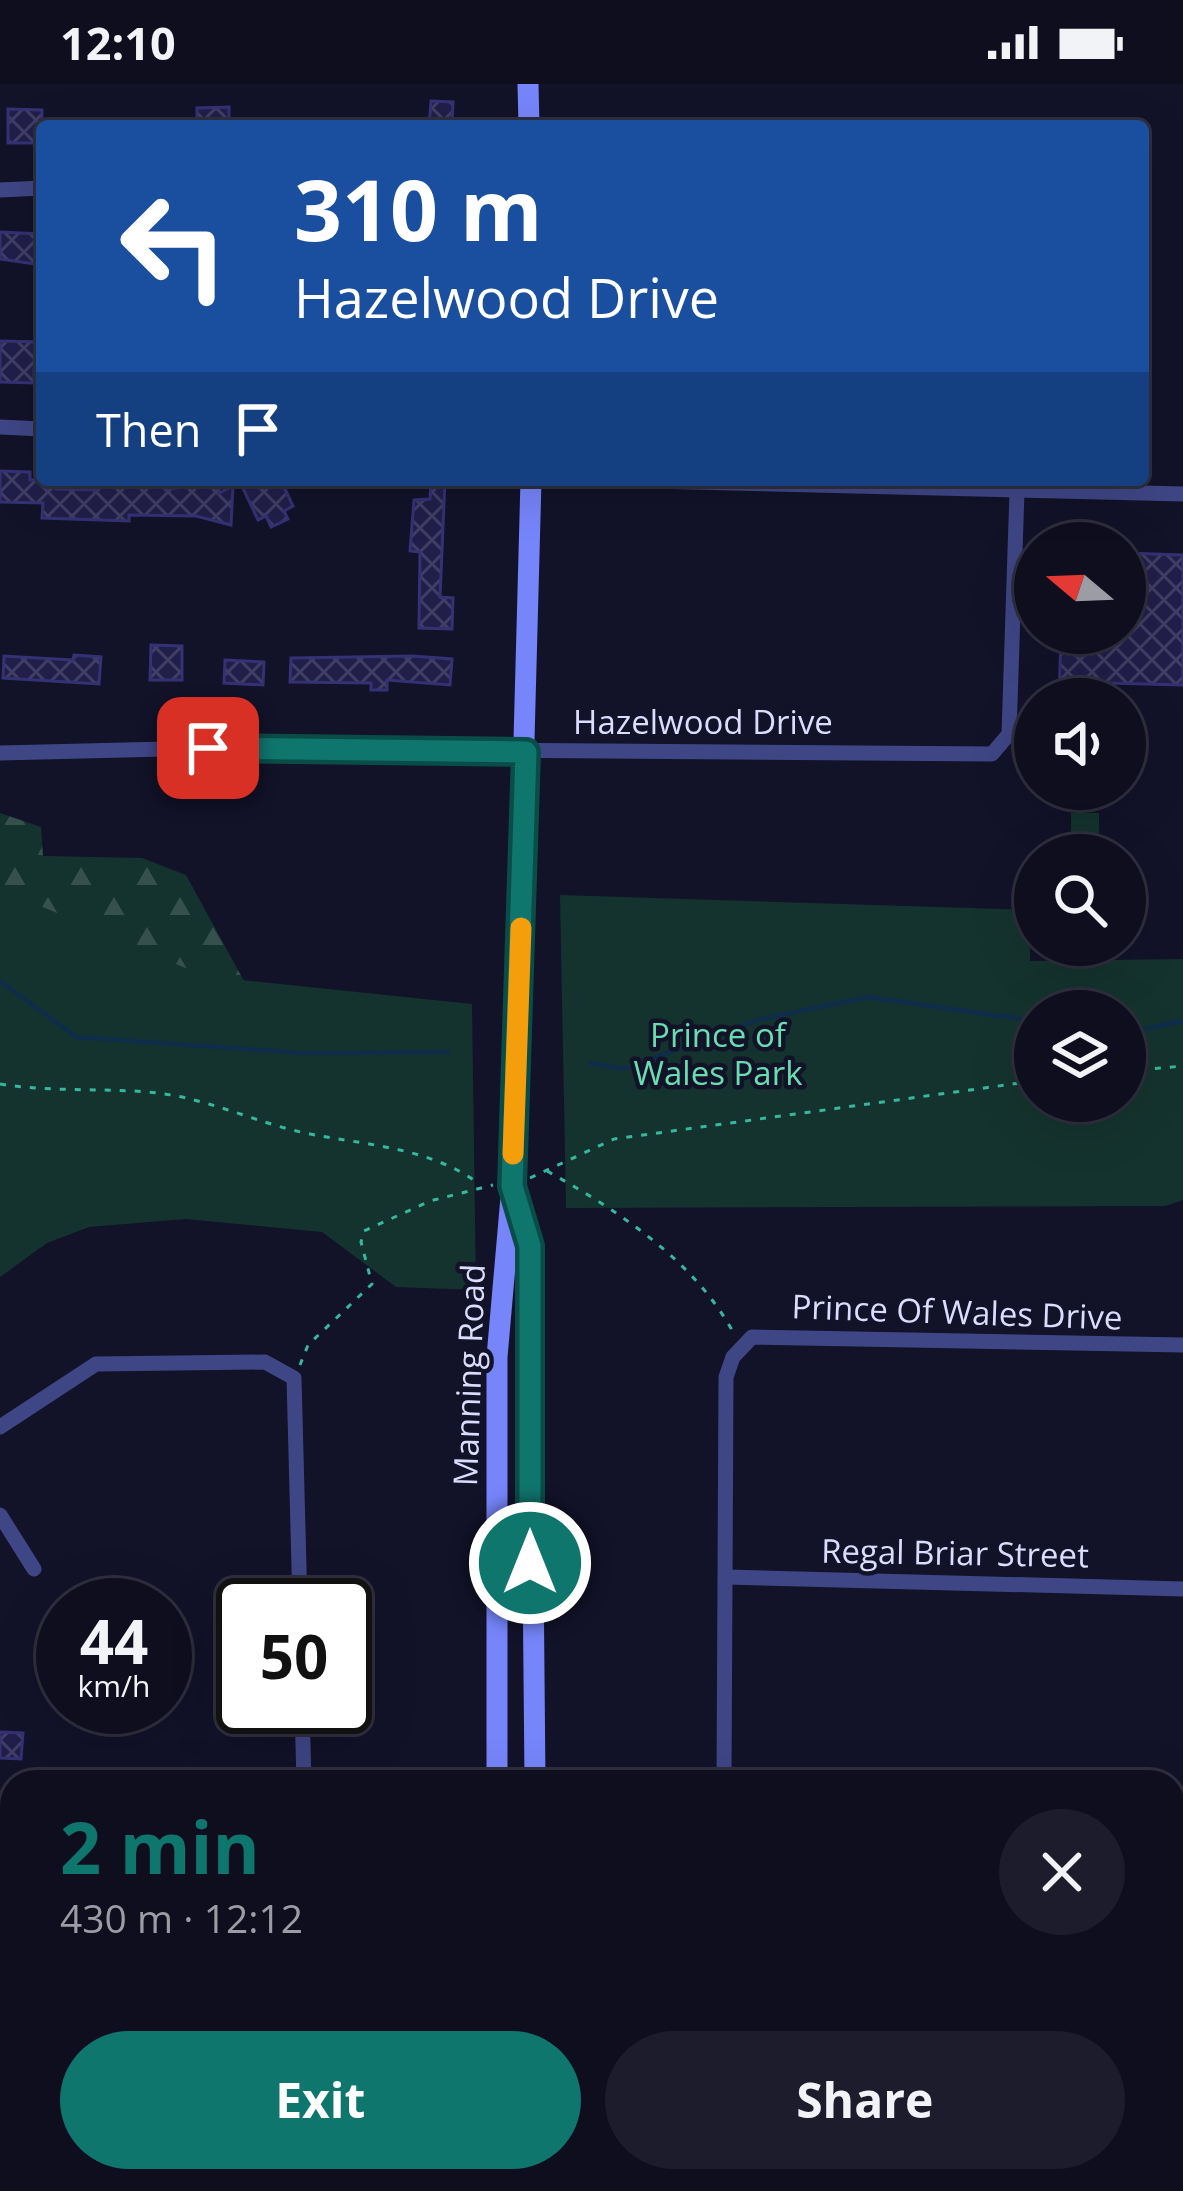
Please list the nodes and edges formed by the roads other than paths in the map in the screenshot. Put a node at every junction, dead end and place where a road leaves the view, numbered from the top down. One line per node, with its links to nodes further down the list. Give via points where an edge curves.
1 (528, 84): 2 (main road)
2 (529, 120)
3 (36, 188): 4 (street)
4 (0, 190)
5 (0, 427): 6 (street)
6 (36, 429)
7 (530, 486): 11 (main road, Manning Road)
8 (832, 486): 9 (street)
9 (1017, 491): 10 (street); 11 (street, Hazelwood Drive, via 1009,734 992,754)
10 (1183, 494)
11 (526, 752): 12 (street, Hazelwood Drive); 13 (main road, Manning Road)
12 (0, 753)
13 (512, 1186): 23 (main road, Manning Road, via 497,1357); 24 (main road, Manning Road, via 530,1246)
14 (1183, 1345): 18 (street, Prince Of Wales Drive, via 752,1336 726,1377)
15 (0, 1427): 19 (street, via 97,1364 265,1363 294,1378)
16 (0, 1515): 17 (street)
17 (34, 1569)
18 (726, 1577): 20 (street, Regal Briar Street); 25 (street)
19 (299, 1578)
20 (1183, 1589)
21 (303, 1734): 22 (street)
22 (304, 1770)
23 (497, 1770)
24 (535, 1770)
25 (724, 1770)

